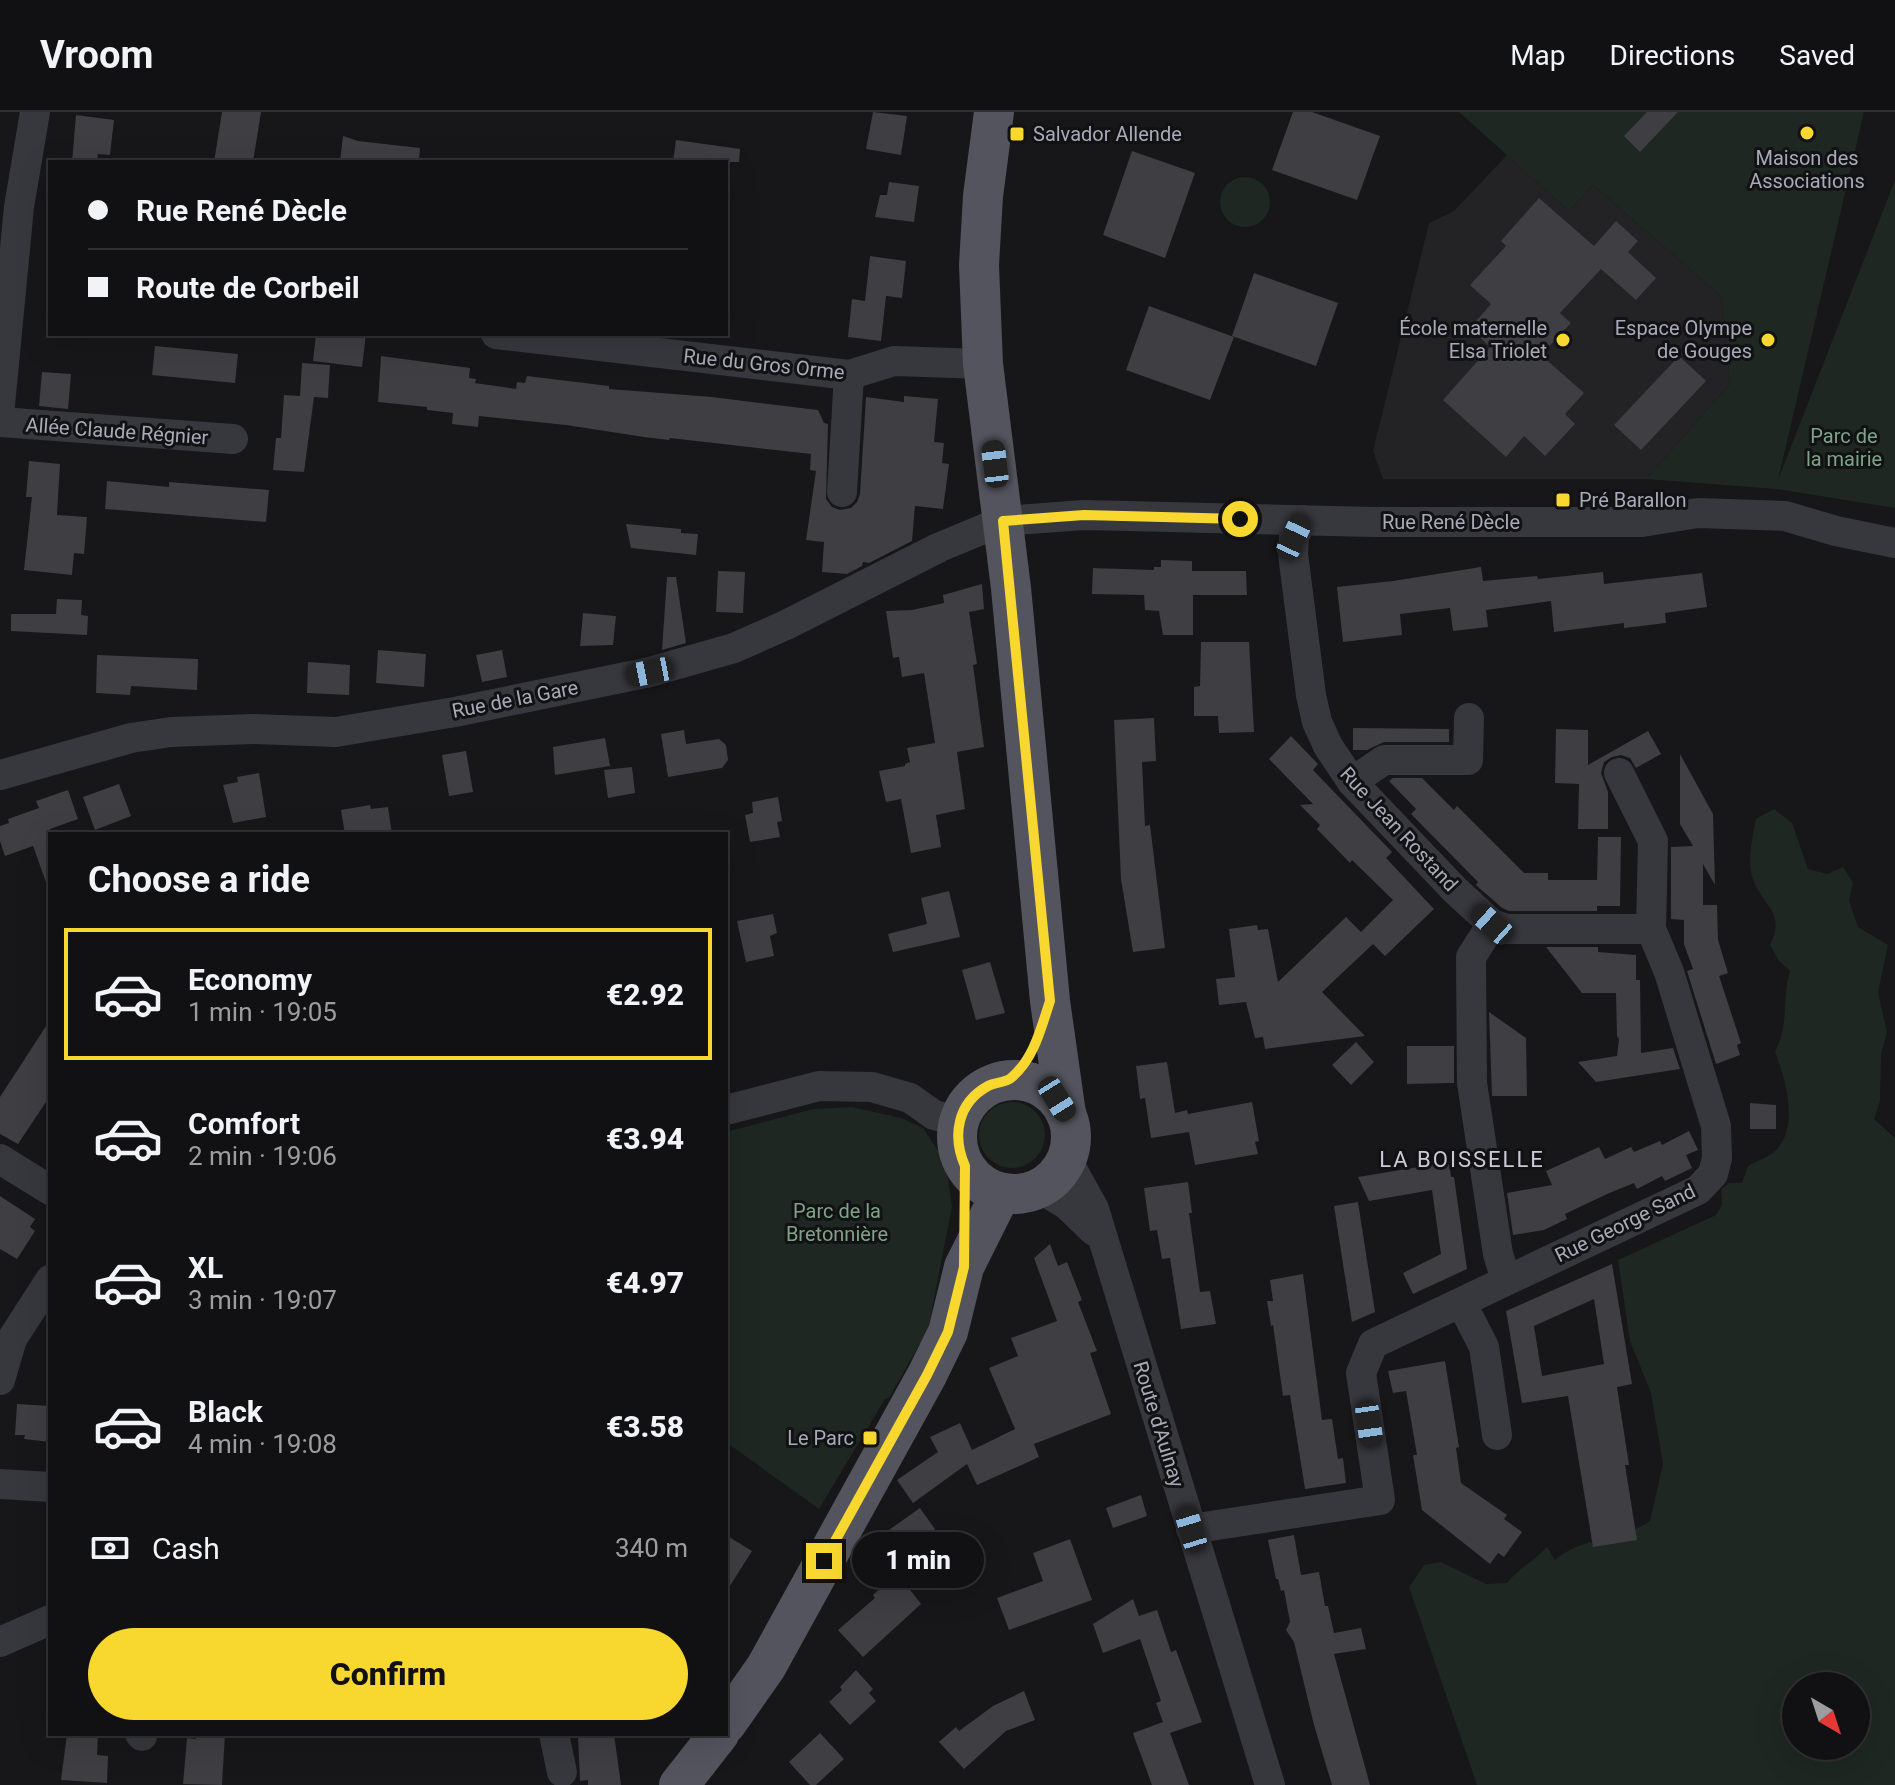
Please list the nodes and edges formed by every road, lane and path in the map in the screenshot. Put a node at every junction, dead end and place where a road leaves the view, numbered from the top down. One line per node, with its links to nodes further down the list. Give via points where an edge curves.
1 (35, 112): 6 (street, via 19,207)
2 (994, 112): 4 (main road, via 979,265)
3 (513, 336): 5 (street, Rue du Gros Orme)
4 (983, 364): 5 (street, Rue du Gros Orme, via 894,361); 11 (main road)
5 (849, 375): 9 (street)
6 (0, 405)
7 (0, 422): 8 (street, Allée Claude Régnier)
8 (233, 439)
9 (842, 492)
10 (1302, 520): 11 (street, Rue René Dècle, via 1084,515); 12 (street, Rue René Dècle, via 1642,522 1698,513 1785,516); 16 (street, Rue Jean Rostand, via 1293,554 1311,695 1328,746)
11 (1003, 521): 15 (street, Rue de la Gare, via 747,642 664,668 336,732 253,729 131,738); 19 (main road)
12 (1895, 543)
13 (1469, 718): 16 (street, via 1468,760 1384,760)
14 (1619, 773): 18 (street, via 1653,841)
15 (0, 775)
16 (1352, 782): 17 (street, Rue Jean Rostand)
17 (1492, 924): 18 (street, via 1522,930); 31 (street, via 1471,957 1472,1083)
18 (1651, 929): 31 (street, Rue George Sand, via 1716,1126 1713,1174 1698,1190)
19 (1050, 1001): 20 (main road, via 1034,1049); 22 (main road)
20 (1010, 1080): 22 (main road, via 1044,1088); 23 (main road, via 978,1092)
21 (728, 1109): 23 (street, via 819,1086 872,1087)
22 (1066, 1114): 24 (main road)
23 (959, 1121): 26 (main road, via 959,1152)
24 (1066, 1158): 28 (main road, via 1050,1180); 29 (street, Route d'Aulnay, via 1094,1209)
25 (0, 1159): 27 (street)
26 (965, 1166): 28 (main road, via 984,1185); 30 (main road)
27 (48, 1189)
28 (1020, 1190): 29 (street, via 1067,1205); 30 (main road)
29 (1104, 1241): 38 (street, Route d'Aulnay)
30 (964, 1267): 41 (main road, via 948,1332 927,1375 766,1667)
31 (1506, 1280): 33 (street, Rue George Sand)
32 (48, 1283): 34 (street, via 12,1339)
33 (1462, 1304): 35 (street, via 1484,1347); 38 (street, Rue George Sand, via 1373,1344 1361,1373 1380,1500)
34 (0, 1380)
35 (1497, 1435)
36 (0, 1484): 37 (street)
37 (48, 1487)
38 (1191, 1529): 46 (street, Route d'Aulnay)
39 (48, 1621): 40 (street)
40 (0, 1642)
41 (728, 1721)
42 (554, 1736): 44 (street)
43 (717, 1736): 45 (main road)
44 (562, 1772)
45 (679, 1785)
46 (1270, 1785)

